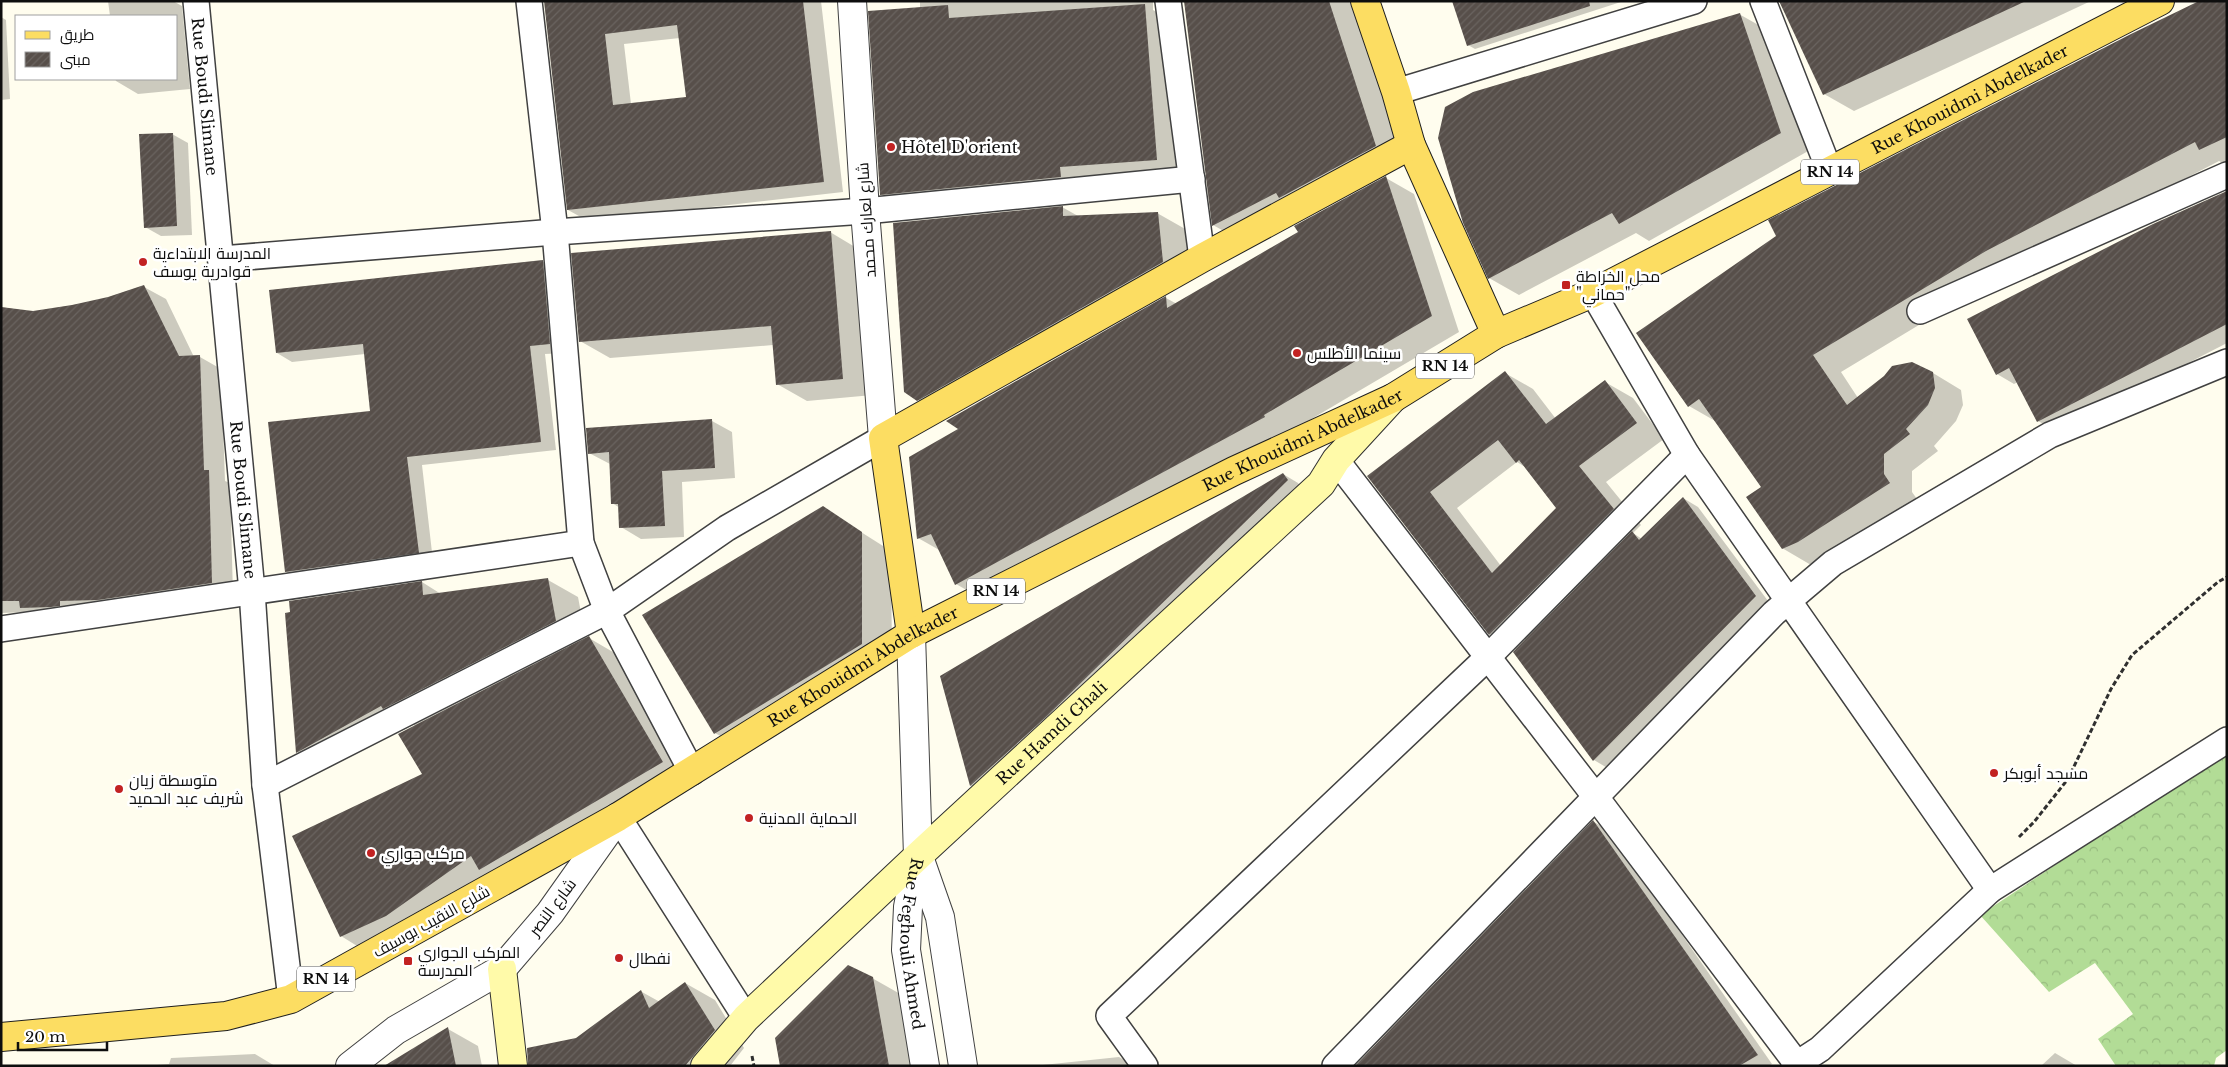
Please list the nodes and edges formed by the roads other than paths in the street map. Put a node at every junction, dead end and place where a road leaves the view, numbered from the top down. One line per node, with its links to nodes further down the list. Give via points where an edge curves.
1 (196, 1): 17 (street, Rue Boudi Slimane)
2 (529, 1): 15 (street)
3 (852, 1): 14 (street, شارع لعارك محمد)
4 (1168, 1): 13 (street)
5 (1365, 1): 9 (main road)
6 (1694, 1): 9 (street)
7 (1763, 1): 11 (street)
8 (2160, 1): 11 (main road, Rue Khouidmi Abdelkader / RN 14)
9 (1396, 92): 10 (main road)
10 (1411, 145): 16 (main road); 20 (main road)
11 (1830, 172): 18 (main road, Rue Khouidmi Abdelkader / RN 14)
12 (2227, 175): 19 (street)
13 (1192, 179): 14 (street); 16 (street)
14 (865, 211): 15 (street); 23 (street, شارع لعارك محمد)
15 (555, 232): 17 (street); 26 (street)
16 (1202, 258): 23 (main road)
17 (221, 259): 27 (street, Rue Boudi Slimane)
18 (1593, 293): 20 (main road, Rue Khouidmi Abdelkader / RN 14); 24 (street)
19 (1920, 311)
20 (1496, 334): 22 (main road, Rue Khouidmi Abdelkader / RN 14)
21 (2227, 362): 28 (street, via 2050,435 1833,563)
22 (1393, 398): 25 (main road, Rue Hamdi Ghali); 31 (main road, Rue Khouidmi Abdelkader / RN 14, via 1234,471)
23 (883, 438): 29 (street, via 727,528); 31 (main road)
24 (1687, 454): 28 (street); 32 (street)
25 (1336, 460): 32 (street); 38 (main road, Rue Hamdi Ghali, via 1314,491)
26 (581, 543): 27 (street); 29 (street)
27 (252, 591): 30 (street); 35 (street, Rue Boudi Slimane)
28 (1789, 600): 36 (street); 39 (street)
29 (607, 611): 34 (street); 35 (street)
30 (1, 629)
31 (911, 634): 34 (main road, Rue Khouidmi Abdelkader / RN 14); 38 (street)
32 (1487, 658): 36 (street); 50 (street, via 1109,1016)
33 (2227, 740): 39 (street)
34 (692, 772): 37 (main road, Rue Khouidmi Abdelkader / RN 14)
35 (265, 784): 41 (street, Rue Boudi Slimane)
36 (1595, 796): 44 (street); 51 (street)
37 (618, 817): 40 (street, شارع النصر, via 550,913); 41 (main road, شلرع النقيب بوسيف / RN 14); 42 (street)
38 (918, 856): 42 (main road, Rue Hamdi Ghali); 48 (street, Rue Feghouli Ahmed, via 908,907 906,950); 49 (street, Rue Feghouli Ahmed, via 940,917)
39 (1990, 890): 44 (street, via 1820,1049)
40 (502, 969): 45 (street, شارع النصر, via 396,1030); 46 (main road)
41 (291, 999): 43 (main road, شلرع النقيب بوسيف / RN 14, via 226,1016)
42 (746, 1018): 47 (main road, Rue Hamdi Ghali)
43 (1, 1037)
44 (1795, 1065)
45 (350, 1066)
46 (513, 1066)
47 (705, 1066)
48 (925, 1066)
49 (963, 1066)
50 (1145, 1066)
51 (1335, 1066)

